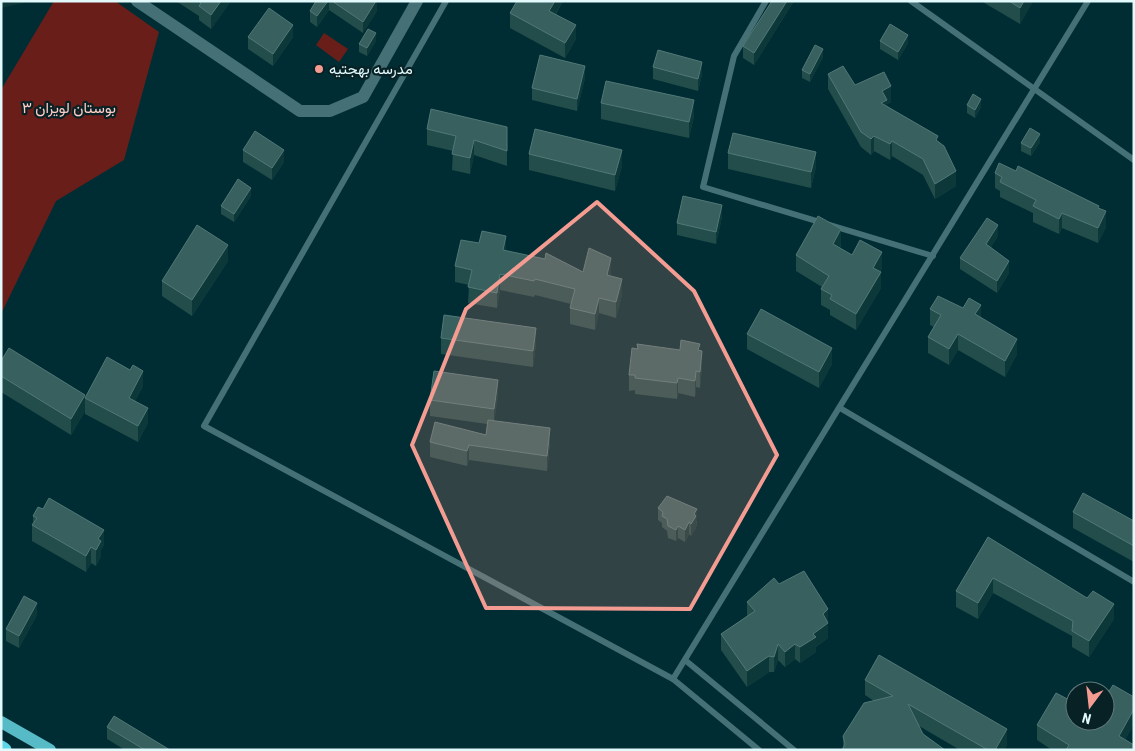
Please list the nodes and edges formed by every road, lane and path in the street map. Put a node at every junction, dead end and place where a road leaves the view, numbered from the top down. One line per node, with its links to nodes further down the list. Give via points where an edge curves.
1 (137, 1): 2 (street, via 300,111 330,111 363,97)
2 (417, 1)
3 (446, 1): 13 (lane, via 204,426)
4 (766, 1): 9 (lane, via 734,56 703,188)
5 (910, 1): 7 (lane)
6 (1088, 1): 7 (lane)
7 (1034, 89): 8 (lane); 9 (lane)
8 (1134, 160)
9 (932, 256): 10 (lane)
10 (840, 408): 11 (lane); 12 (lane)
11 (1134, 582)
12 (685, 660): 13 (lane); 17 (lane)
13 (673, 680): 16 (lane)
14 (1, 722): 15 (main road)
15 (50, 750)
16 (759, 750)
17 (794, 750)

